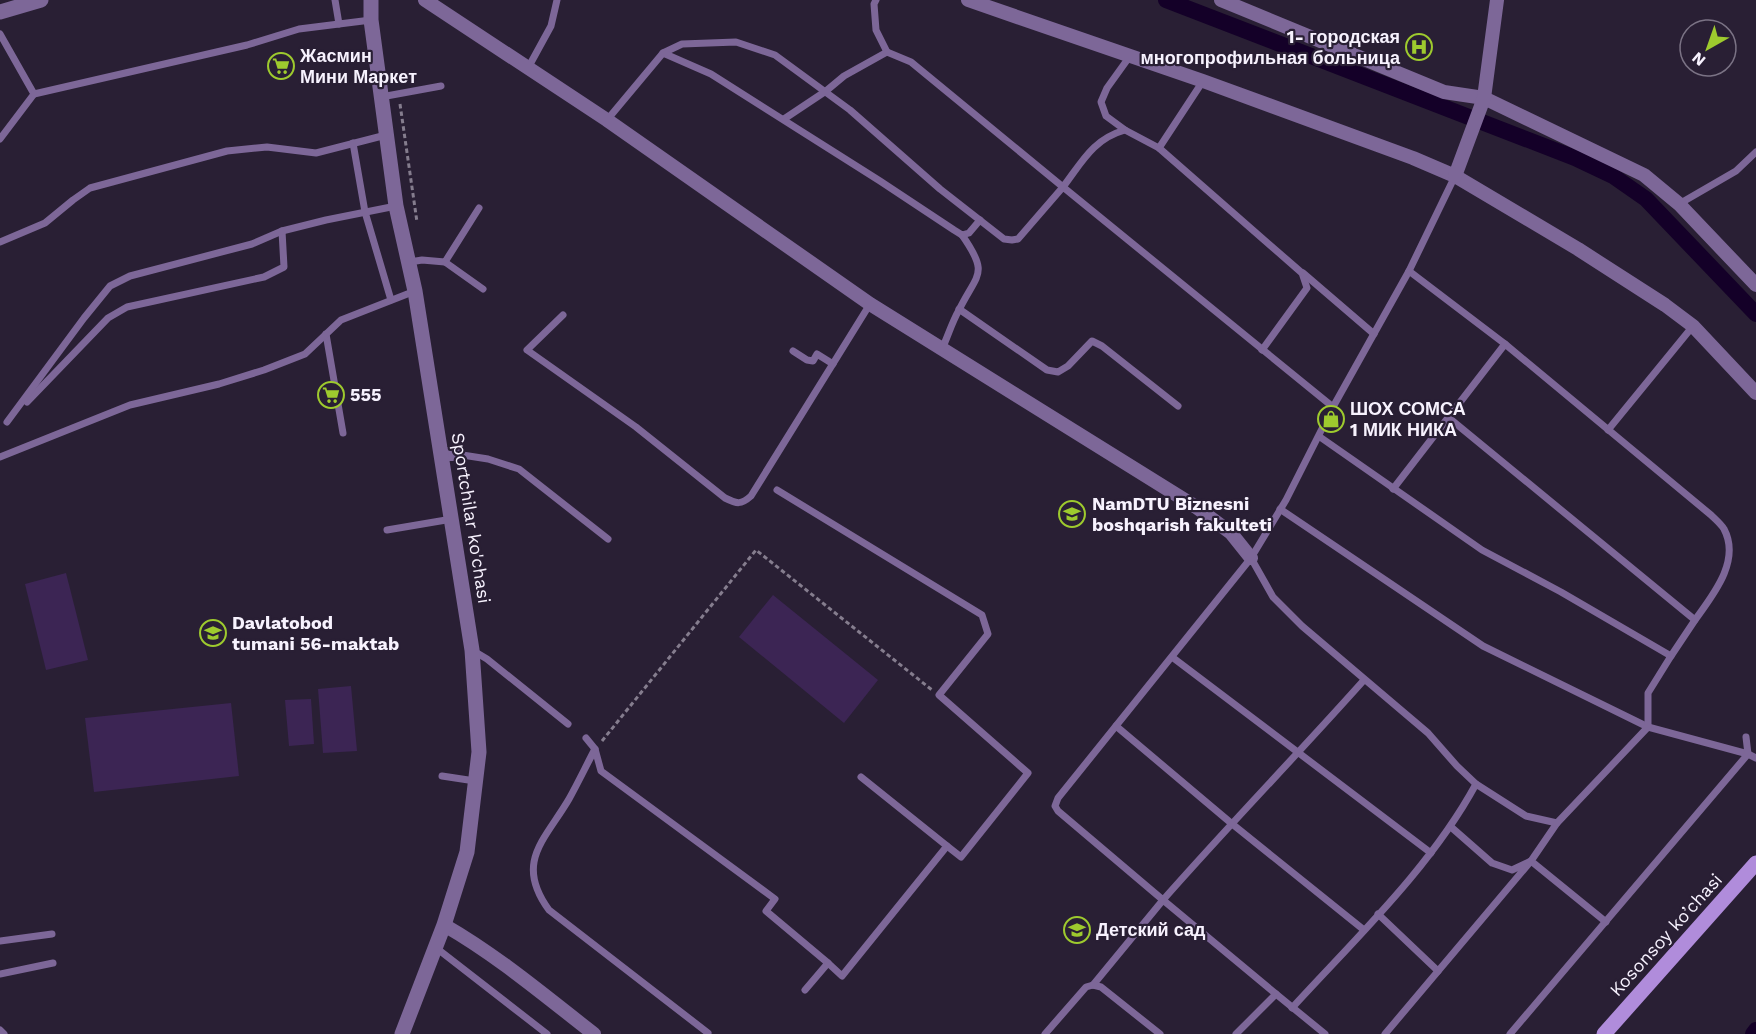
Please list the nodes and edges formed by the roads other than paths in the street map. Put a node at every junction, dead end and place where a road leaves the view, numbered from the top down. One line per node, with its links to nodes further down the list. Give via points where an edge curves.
1 (41, 0): 10 (street)
2 (335, 0): 12 (lane)
3 (371, 0): 11 (street, Sportchilar ko'chasi)
4 (425, 0): 17 (street)
5 (557, 0): 17 (lane, via 551,26)
6 (876, 0): 15 (lane, via 876,30)
7 (968, 0): 16 (street)
8 (1221, 0): 23 (street, via 1444,92)
9 (1497, 0): 23 (street)
10 (0, 12)
11 (371, 20): 12 (lane); 22 (street, Sportchilar ko'chasi)
12 (339, 24): 21 (lane, via 299,29 247,45)
13 (0, 34): 21 (lane)
14 (663, 52): 20 (lane, via 682,44 736,42 776,56); 24 (lane, via 711,74); 25 (lane)
15 (887, 52): 20 (lane); 33 (lane, via 911,62)
16 (1130, 56): 18 (street); 26 (lane, via 1101,102 1106,116)
17 (528, 68): 25 (street)
18 (1203, 81): 30 (lane); 32 (street)
19 (441, 86): 22 (lane)
20 (826, 91): 24 (lane); 38 (lane)
21 (34, 94): 28 (lane)
22 (381, 97): 27 (street, Sportchilar ko'chasi)
23 (1484, 98): 32 (street); 34 (street, via 1644,175)
24 (784, 119): 40 (lane)
25 (607, 120): 50 (street)
26 (1125, 130): 30 (lane); 33 (lane, via 1096,144)
27 (387, 135): 29 (lane); 35 (street, Sportchilar ko'chasi)
28 (0, 139)
29 (353, 143): 37 (lane); 41 (lane, via 316,153 267,147 227,151 90,188 45,224)
30 (1159, 148): 45 (lane)
31 (1756, 152): 34 (lane, via 1736,171)
32 (1455, 176): 44 (lane); 53 (street, via 1637,285)
33 (1063, 187): 38 (lane, via 1018,239 1004,238); 58 (lane)
34 (1679, 204): 46 (street)
35 (396, 206): 37 (lane); 42 (street, Sportchilar ko'chasi)
36 (479, 208): 43 (lane)
37 (365, 212): 39 (lane); 49 (lane)
38 (980, 220): 40 (lane, via 969,233)
39 (282, 231): 65 (lane, via 252,244 130,276 110,286); 65 (lane, via 284,267 264,277 127,307 108,318)
40 (962, 234): 51 (lane, via 978,260 978,278)
41 (0, 242)
42 (410, 262): 43 (lane); 48 (street, Sportchilar ko'chasi)
43 (445, 262): 47 (lane)
44 (1409, 271): 55 (lane); 56 (lane)
45 (1302, 273): 55 (lane); 58 (lane, via 1307,288)
46 (1756, 285)
47 (483, 289)
48 (415, 291): 49 (lane); 69 (street, Sportchilar ko'chasi)
49 (391, 300): 54 (lane, via 341,320)
50 (870, 304): 57 (street); 60 (lane)
51 (959, 309): 57 (lane); 62 (lane, via 1047,370 1058,372 1068,366 1092,341)
52 (563, 315): 60 (lane, via 527,350 737,504 751,496)
53 (1693, 326): 61 (street); 66 (lane)
54 (326, 334): 67 (lane); 70 (lane, via 305,354 264,370 130,405)
55 (1374, 334): 63 (lane)
56 (1505, 344): 64 (lane); 66 (lane)
57 (942, 349): 77 (street, via 1196,507 1231,533)
58 (1262, 350): 63 (lane)
59 (793, 351): 60 (lane, via 813,361 817,354)
60 (833, 364)
61 (1756, 393)
62 (1178, 406)
63 (1334, 407): 68 (lane)
64 (1449, 418): 71 (lane); 78 (lane)
65 (3, 423)
66 (1608, 430): 78 (lane, via 1724,529 1728,547 1726,568 1718,590)
67 (343, 433)
68 (1320, 437): 71 (lane); 73 (lane)
69 (449, 454): 74 (street, Sportchilar ko'chasi); 76 (lane, via 488,459 519,469)
70 (0, 457)
71 (1393, 489): 80 (lane, via 1482,550)
72 (777, 490): 99 (lane, via 982,615 988,634 939,695 1028,773 961,857)
73 (1280, 509): 77 (lane); 85 (lane, via 1483,646)
74 (452, 519): 75 (lane); 79 (street, Sportchilar ko'chasi)
75 (387, 530)
76 (608, 539)
77 (1251, 558): 81 (lane); 82 (lane, via 1273,597)
78 (1695, 620): 80 (lane)
79 (472, 650): 83 (lane); 94 (street, Sportchilar ko'chasi, via 479,752)
80 (1671, 656): 85 (lane, via 1648,693)
81 (1172, 657): 84 (lane); 89 (lane)
82 (1364, 680): 89 (lane); 95 (lane, via 1428,733)
83 (568, 724)
84 (1116, 726): 96 (lane); 103 (lane, via 1055,806)
85 (1648, 727): 90 (lane); 97 (lane)
86 (1746, 737): 90 (lane)
87 (586, 738): 88 (lane)
88 (595, 749): 112 (lane, via 601,771 775,899 766,911); 120 (lane, via 536,852 534,876 538,895 549,910)
89 (1298, 754): 96 (lane); 100 (lane)
90 (1748, 754): 91 (lane); 105 (lane)
91 (1756, 758)
92 (442, 776): 94 (lane)
93 (861, 777): 99 (lane)
94 (475, 781): 106 (street, Sportchilar ko'chasi, via 467,852)
95 (1476, 784): 97 (lane, via 1526,816); 98 (lane)
96 (1231, 823): 103 (lane); 107 (lane)
97 (1557, 823): 101 (lane)
98 (1450, 827): 100 (lane); 101 (lane, via 1492,863 1512,870)
99 (947, 846): 112 (lane, via 842,976)
100 (1431, 853): 104 (lane)
101 (1531, 861): 105 (lane); 113 (lane)
102 (1756, 863): 131 (main road, Kosonsoy ko’chasi)
103 (1163, 900): 115 (lane); 117 (lane)
104 (1378, 914): 107 (lane); 113 (lane)
105 (1606, 922): 130 (lane)
106 (444, 925): 110 (street, Sportchilar ko'chasi); 124 (street, via 510,969)
107 (1364, 930): 118 (lane)
108 (51, 934): 109 (lane)
109 (0, 941)
110 (435, 947): 122 (street, Sportchilar ko'chasi); 123 (lane)
111 (53, 963): 114 (lane)
112 (828, 963): 116 (lane)
113 (1438, 971): 129 (lane)
114 (0, 974)
115 (1093, 984): 125 (lane); 126 (lane)
116 (805, 990)
117 (1275, 994): 118 (lane); 127 (lane)
118 (1292, 1008): 128 (lane)
119 (0, 1029): 121 (lane)
120 (708, 1033)
121 (4, 1034)
122 (402, 1034)
123 (547, 1034)
124 (594, 1034)
125 (1045, 1034)
126 (1160, 1034)
127 (1236, 1034)
128 (1325, 1034)
129 (1385, 1034)
130 (1510, 1034)
131 (1604, 1034)

